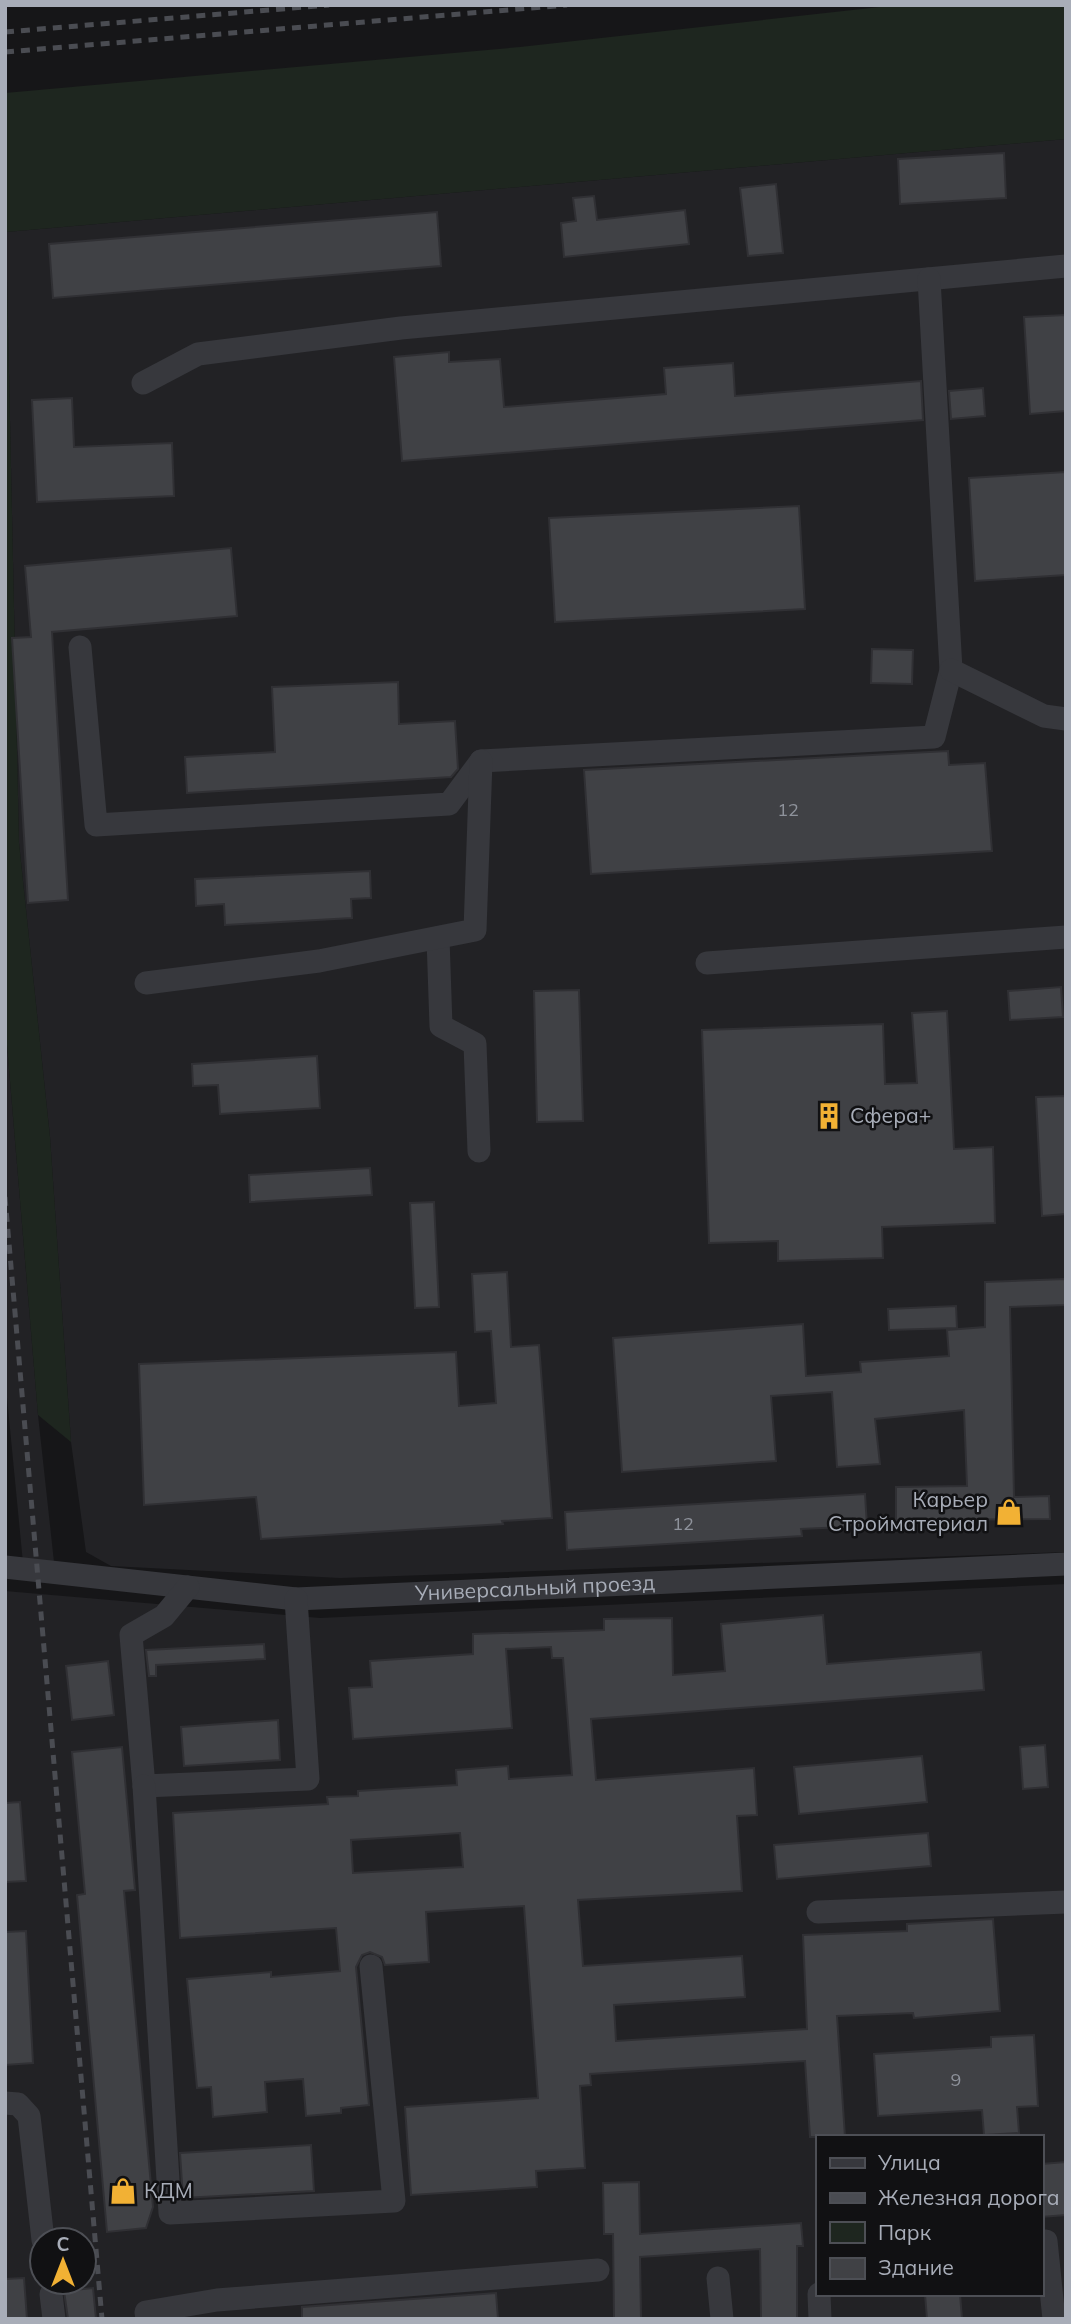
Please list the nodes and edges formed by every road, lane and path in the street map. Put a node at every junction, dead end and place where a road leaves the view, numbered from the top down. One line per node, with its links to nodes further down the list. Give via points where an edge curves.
1 (1066, 267): 2 (street)
2 (929, 279): 3 (street, via 401,328 198,354); 5 (street)
3 (143, 383)
4 (80, 647): 7 (street, via 96,825 449,804)
5 (951, 670): 6 (street, via 1044,716); 7 (street, via 934,737)
6 (1066, 719)
7 (481, 761): 9 (street, via 475,930)
8 (1066, 937): 10 (street)
9 (438, 938): 11 (street, via 319,961); 12 (street, via 441,1026 475,1044)
10 (707, 962)
11 (146, 983)
12 (479, 1151)
13 (1066, 1564): 16 (street, Универсальный проезд)
14 (5, 1567): 15 (street, Универсальный проезд)
15 (188, 1587): 16 (street, Универсальный проезд); 17 (street, via 164,1616 131,1635)
16 (296, 1599): 17 (street, via 308,1779)
17 (144, 1786): 20 (street, via 170,2213 394,2201)
18 (1066, 1902): 19 (street)
19 (818, 1912)
20 (371, 1966)
21 (5, 2103): 22 (street, via 18,2104 29,2116)
22 (41, 2226)
23 (1046, 2241): 32 (street)
24 (598, 2270): 29 (street, via 216,2301 146,2312)
25 (718, 2278): 30 (street)
26 (51, 2296): 28 (street)
27 (819, 2296): 31 (street)
28 (54, 2319)
29 (147, 2319)
30 (722, 2319)
31 (820, 2319)
32 (1054, 2319)

